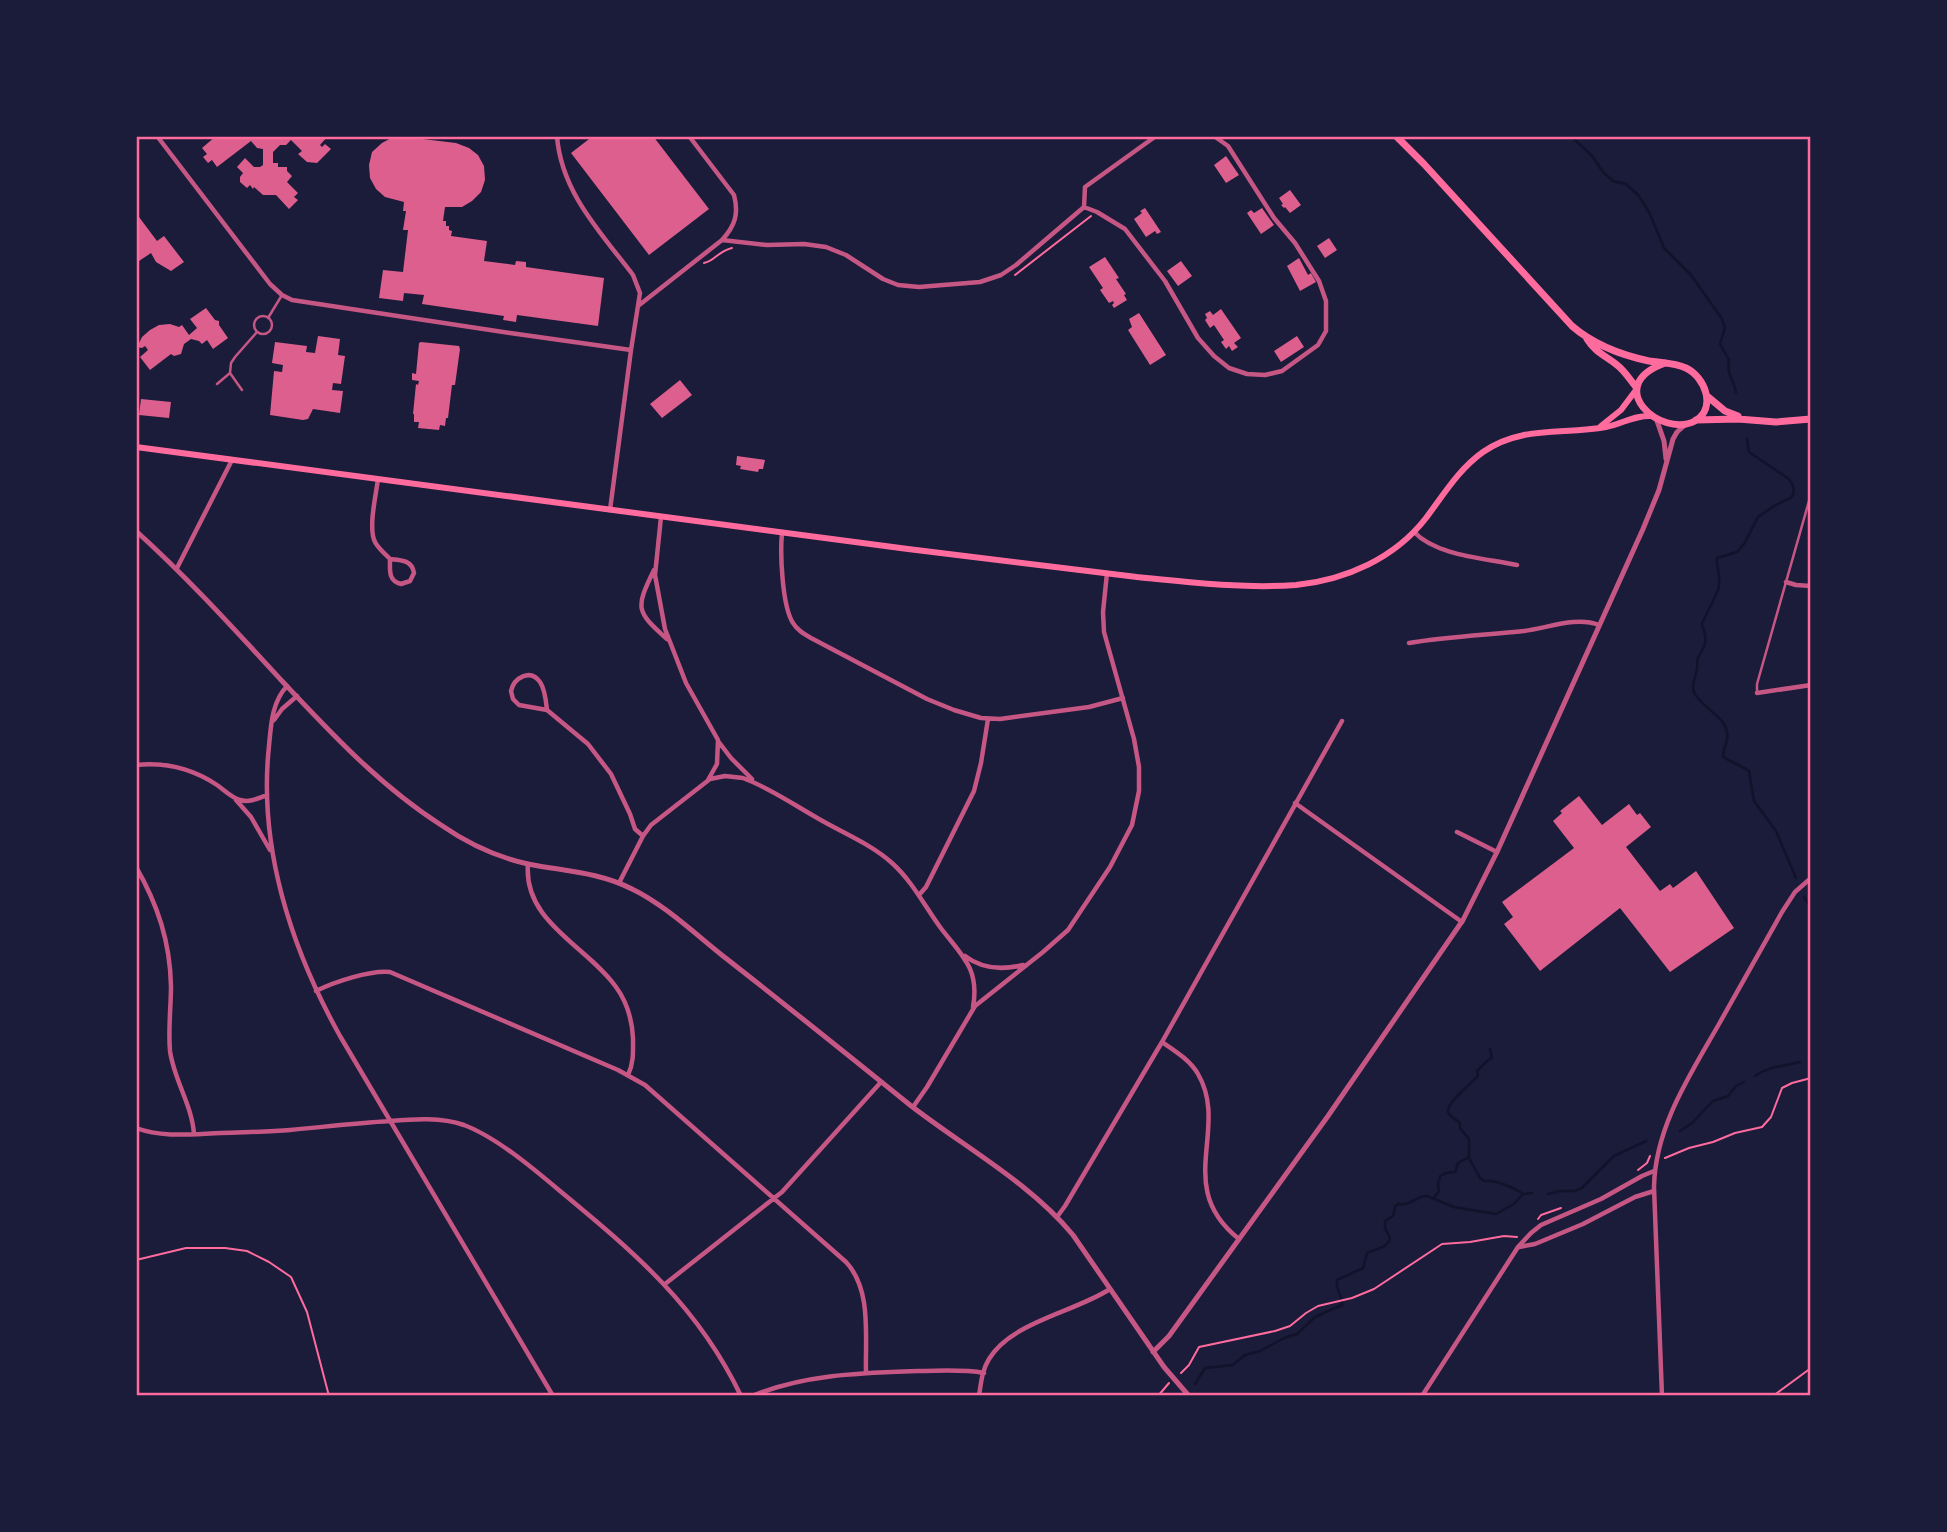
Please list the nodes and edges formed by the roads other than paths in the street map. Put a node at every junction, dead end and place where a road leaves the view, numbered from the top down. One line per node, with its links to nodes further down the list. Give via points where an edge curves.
1 (157, 136): 11 (street)
2 (556, 136): 12 (street, via 567,182 633,275 640,293)
3 (689, 136): 10 (street, via 734,195 736,220)
4 (1156, 136): 9 (street, via 1085,187)
5 (1214, 136): 9 (street, via 1228,146 1295,243 1326,301 1326,331 1318,345 1282,371 1247,374 1213,356 1125,229)
6 (1396, 136): 8 (main road)
7 (1403, 136): 8 (main road)
8 (1424, 164): 15 (main road)
9 (1084, 207): 10 (street, via 1009,270 980,282 898,285 825,247)
10 (722, 240): 12 (street)
11 (282, 295): 13 (lane); 16 (street, via 316,305)
12 (638, 306): 16 (street)
13 (268, 318): 14 (lane, via 270,330); 14 (lane, via 255,319)
14 (257, 332): 18 (lane, via 234,358)
15 (1586, 338): 17 (main road, via 1623,354); 20 (main road, via 1601,356 1620,367)
16 (631, 350): 33 (street)
17 (1665, 363): 20 (main road, via 1647,371); 22 (main road, via 1696,375)
18 (230, 373): 19 (lane); 21 (lane)
19 (217, 384)
20 (1636, 389): 23 (main road); 27 (main road, via 1621,410)
21 (242, 390)
22 (1707, 396): 25 (main road, via 1725,411); 26 (main road, via 1704,410)
23 (1654, 417): 26 (main road, via 1671,423); 27 (main road, via 1634,417); 30 (street, via 1664,441)
24 (1811, 418): 25 (main road)
25 (1749, 420): 26 (main road)
26 (1692, 421): 30 (street, via 1674,437)
27 (1596, 428): 36 (main road, via 1530,433 1489,449 1457,476)
28 (136, 447): 29 (main road)
29 (232, 459): 31 (main road); 40 (street)
30 (1666, 464): 45 (street, via 1652,507)
31 (378, 478): 33 (main road); 38 (street, via 373,536)
32 (1811, 494): 43 (lane)
33 (610, 510): 34 (main road)
34 (661, 517): 37 (main road); 41 (street)
35 (136, 531): 40 (street)
36 (1414, 532): 39 (street, via 1446,550); 42 (main road, via 1367,565 1310,583 1251,586)
37 (782, 533): 42 (main road); 54 (street, via 786,599 796,628 927,699)
38 (390, 559): 38 (street, via 411,565 410,581 394,581)
39 (1517, 565)
40 (177, 568): 49 (street)
41 (655, 568): 46 (street); 46 (street, via 641,610)
42 (1107, 573): 52 (street, via 1103,626)
43 (1786, 582): 44 (street); 50 (lane)
44 (1811, 586)
45 (1599, 625): 47 (street, via 1580,622); 66 (street)
46 (668, 640): 57 (street)
47 (1409, 643)
48 (1811, 685): 50 (street)
49 (287, 686): 51 (street); 56 (street, via 276,700)
50 (1757, 693)
51 (297, 696): 56 (street); 68 (street, via 364,765 421,812 479,847)
52 (1123, 698): 54 (street, via 1089,707); 75 (street, via 1139,767 1132,825 1073,923)
53 (547, 710): 53 (street, via 517,703 512,694 515,681 527,675 538,680); 65 (street, via 601,760 635,829)
54 (988, 719): 72 (street, via 974,790)
55 (1342, 721): 63 (street)
56 (271, 724): 61 (street)
57 (718, 740): 59 (street, via 718,764); 60 (street)
58 (136, 765): 62 (street, via 186,770)
59 (706, 781): 60 (street, via 730,776); 65 (street)
60 (757, 785): 72 (street, via 878,852)
61 (267, 795): 62 (street, via 248,801); 67 (street)
62 (236, 799): 67 (street)
63 (1295, 803): 73 (street); 78 (street)
64 (1457, 832): 66 (street)
65 (643, 836): 71 (street)
66 (1497, 852): 73 (street)
67 (274, 859): 76 (street, via 289,919)
68 (528, 864): 71 (street); 79 (street, via 530,889 541,912 612,981 625,1001 633,1043)
69 (138, 871): 84 (street, via 167,939 170,1051)
70 (1811, 878): 85 (street, via 1782,912 1687,1080 1662,1135)
71 (619, 883): 80 (street, via 656,904)
72 (919, 895): 74 (street)
73 (1462, 922): 89 (street)
74 (964, 955): 75 (street, via 990,967); 77 (street, via 973,981)
75 (1027, 964): 77 (street)
76 (316, 990): 79 (street, via 390,972); 82 (street)
77 (971, 1012): 81 (street)
78 (1162, 1042): 88 (street); 89 (street, via 1189,1062 1200,1078 1208,1120 1206,1189 1219,1218)
79 (628, 1075): 87 (street)
80 (881, 1082): 81 (street); 87 (street)
81 (913, 1107): 88 (street)
82 (390, 1121): 84 (street); 91 (street, via 438,1120 485,1136 546,1179); 96 (street)
83 (136, 1128): 84 (street, via 156,1134)
84 (194, 1134)
85 (1654, 1171): 86 (street); 90 (street, via 1601,1199 1538,1223)
86 (1654, 1191): 90 (street, via 1592,1221); 102 (street)
87 (774, 1198): 91 (street); 94 (street, via 858,1277)
88 (1057, 1217): 92 (street)
89 (1239, 1239): 93 (street)
90 (1518, 1247): 101 (street)
91 (665, 1284): 97 (street, via 712,1342)
92 (1110, 1289): 93 (street); 95 (street, via 1010,1338 993,1354)
93 (1153, 1352): 100 (street)
94 (866, 1373): 95 (street); 98 (street, via 799,1381)
95 (984, 1373): 99 (street)
96 (553, 1395)
97 (741, 1395)
98 (752, 1395)
99 (979, 1395)
100 (1189, 1395)
101 (1423, 1395)
102 (1662, 1395)

